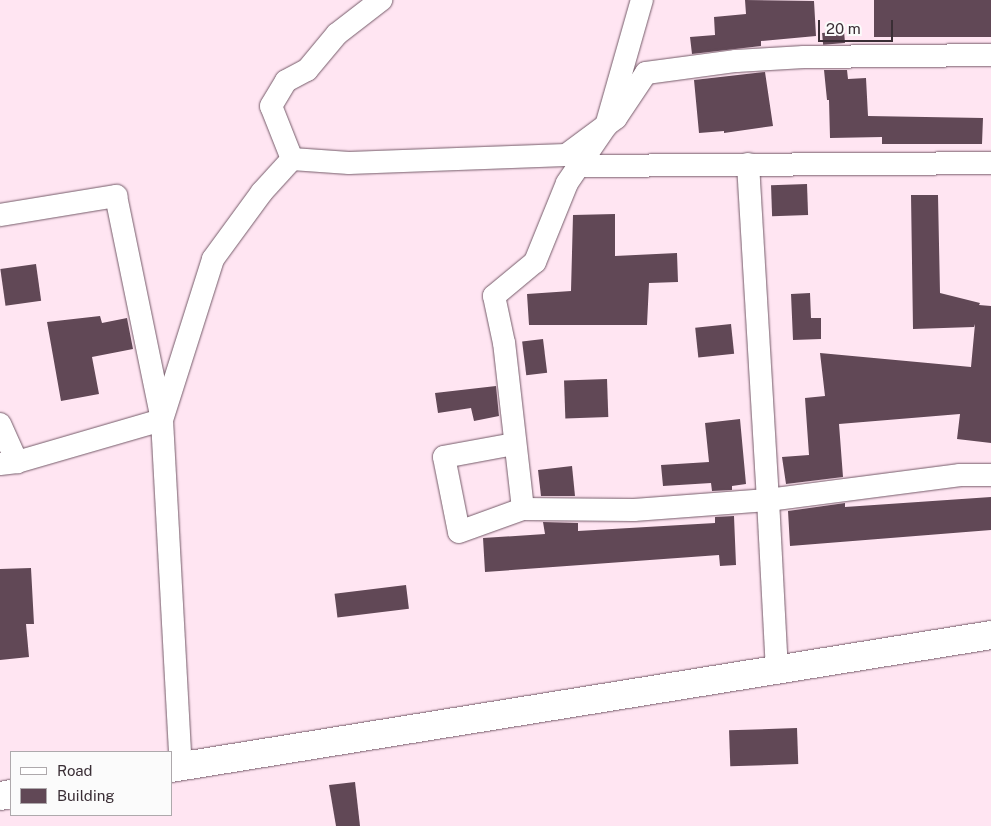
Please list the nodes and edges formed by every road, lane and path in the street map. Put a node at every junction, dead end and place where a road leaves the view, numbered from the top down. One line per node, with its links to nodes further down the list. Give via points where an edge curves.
1 (381, 0): 5 (street, via 337,34 307,70 286,81 271,106)
2 (642, 0): 4 (street)
3 (991, 55): 4 (street, via 804,57 736,61 646,73 616,118)
4 (606, 126): 5 (street, via 566,155 349,163); 8 (street)
5 (292, 159): 10 (street, via 262,192 213,259)
6 (991, 163): 7 (street)
7 (748, 164): 8 (street); 15 (street)
8 (579, 166): 12 (street, via 567,183 535,262 494,296 504,343)
9 (0, 215): 10 (street, via 116,196)
10 (162, 420): 13 (street); 19 (street)
11 (0, 424): 13 (street)
12 (514, 444): 16 (street); 16 (street, via 444,457 459,532)
13 (9, 463)
14 (991, 475): 15 (street, via 960,475)
15 (768, 500): 16 (street, via 634,510); 18 (street)
16 (523, 509)
17 (991, 635): 18 (main road)
18 (776, 670): 19 (main road)
19 (176, 767)

